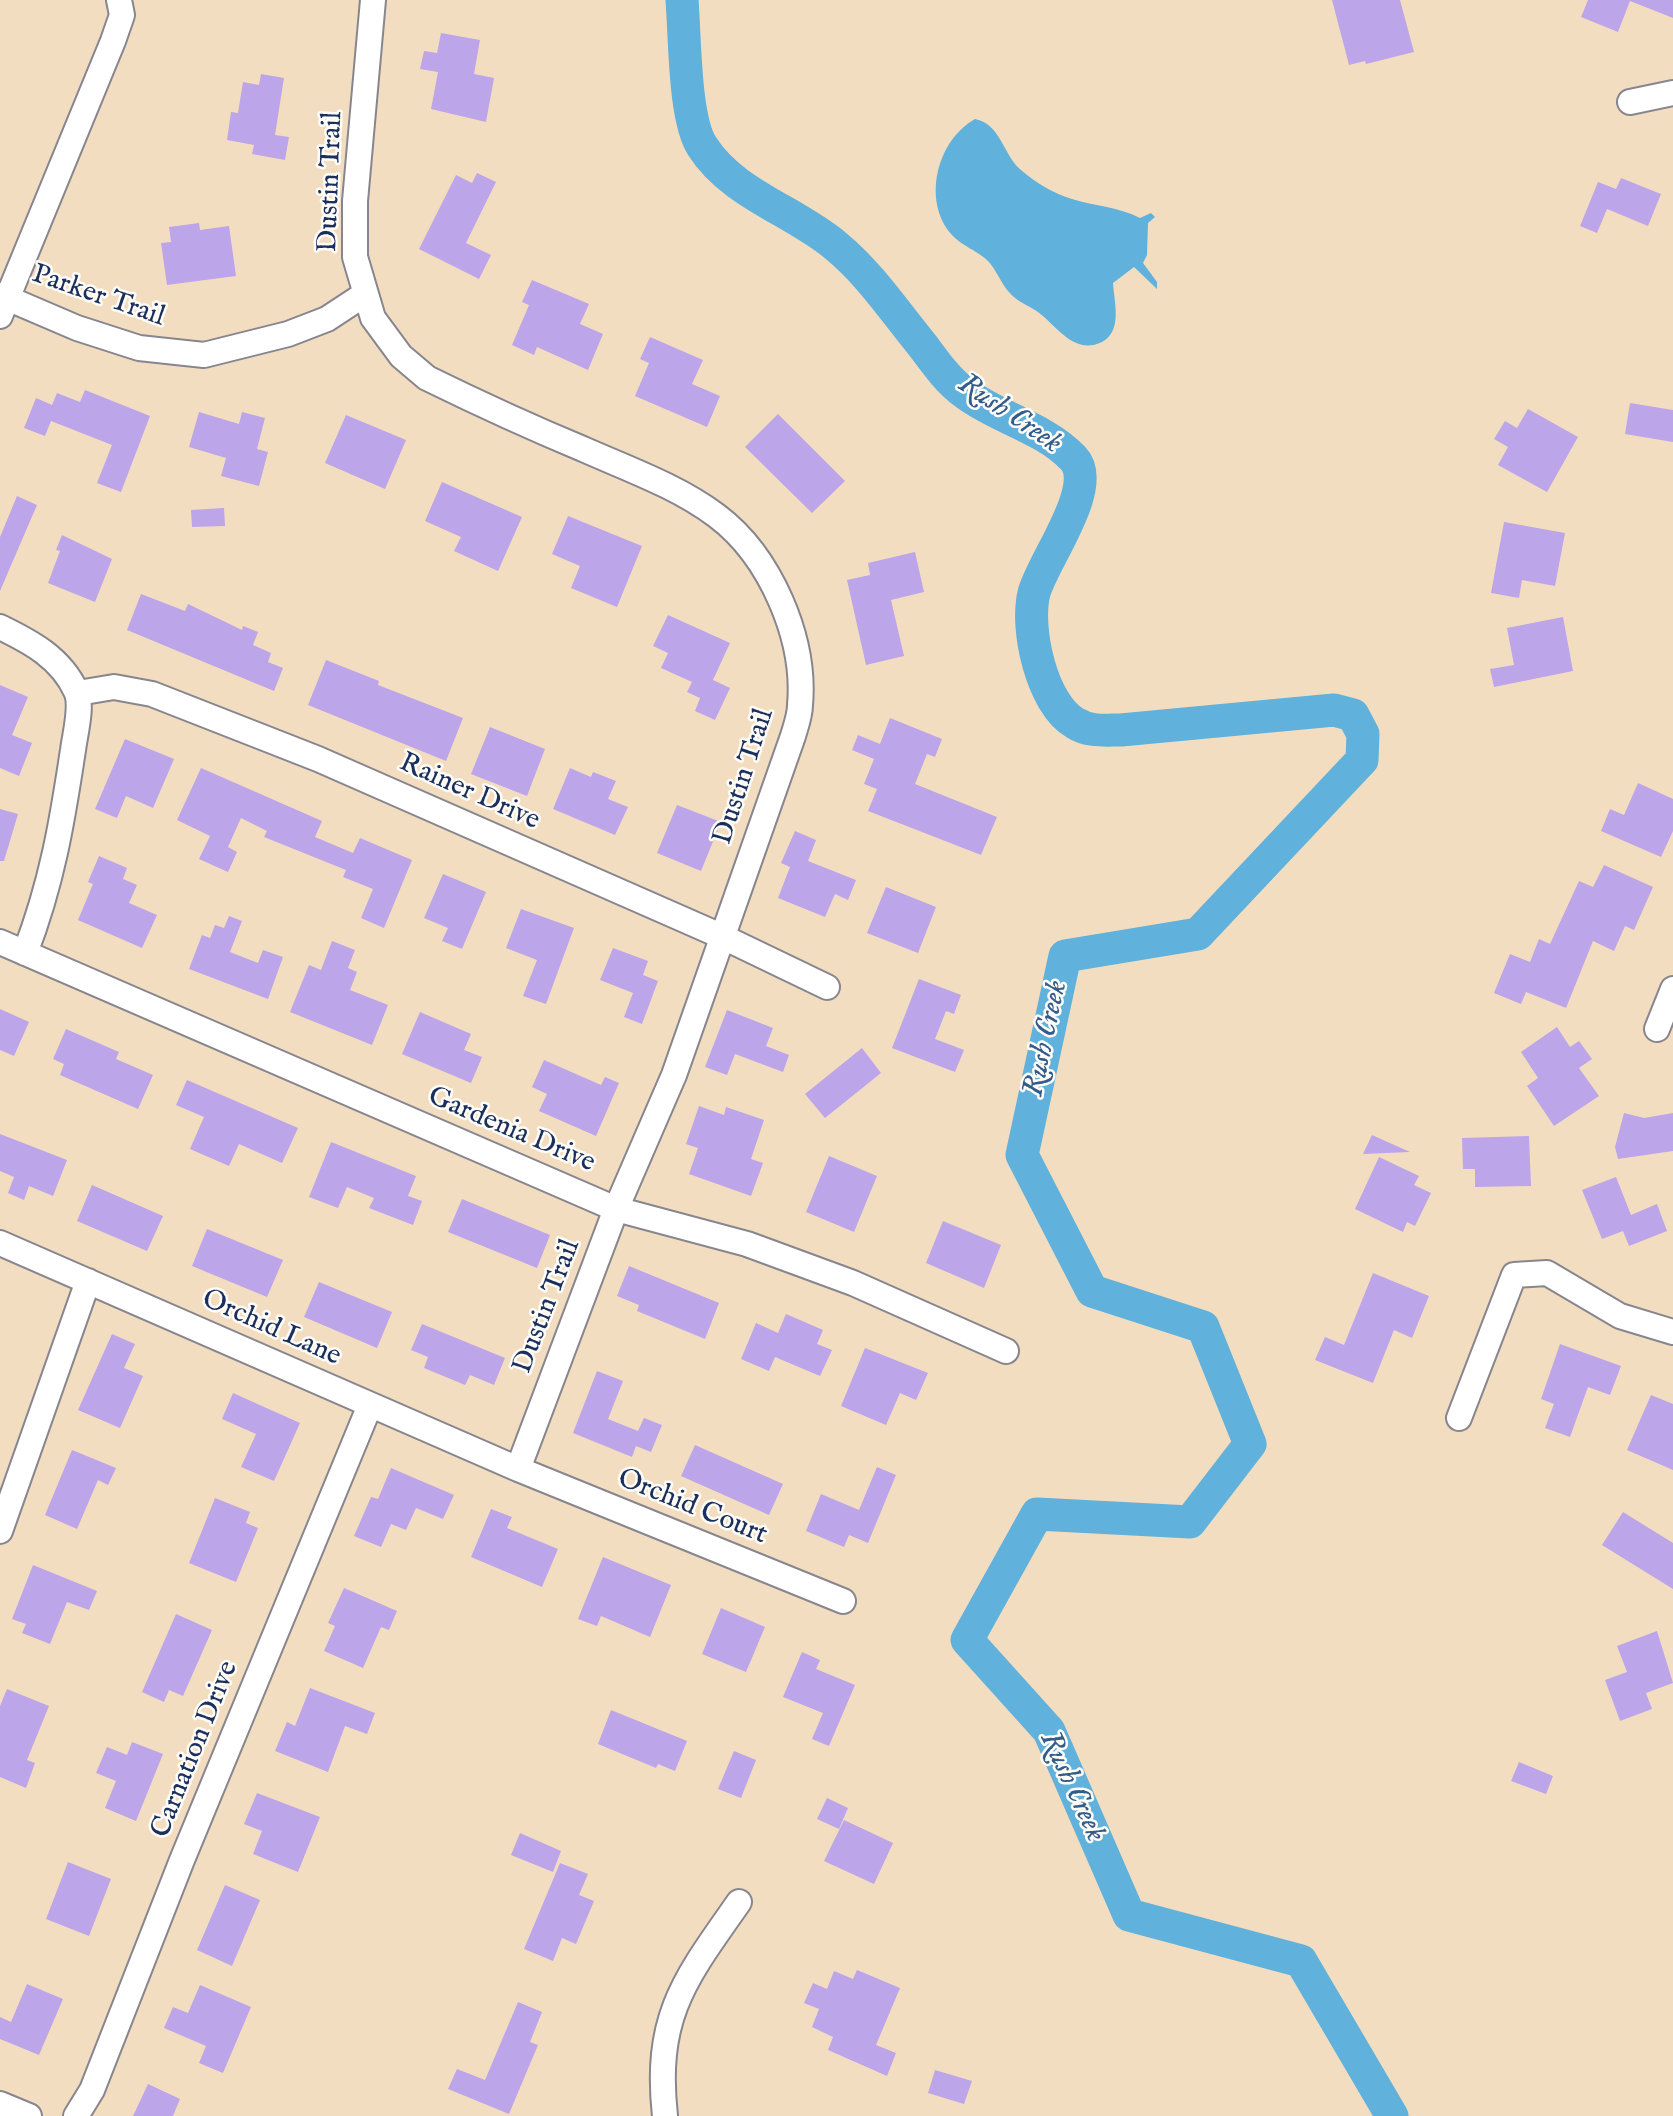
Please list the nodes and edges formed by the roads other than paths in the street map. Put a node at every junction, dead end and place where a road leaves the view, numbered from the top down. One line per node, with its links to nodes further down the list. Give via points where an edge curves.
1 (373, 0): 5 (street, Dustin Trail, via 355,201 355,257)
2 (120, 7): 6 (street)
3 (1673, 93): 4 (street)
4 (1630, 102)
5 (365, 293): 6 (street, Parker Trail, via 327,319 276,338 204,355 139,348); 9 (street, Dustin Trail, via 373,318 387,339 427,378 694,500 734,531 772,583 797,657 800,705)
6 (3, 303)
7 (0, 627): 8 (street, via 53,658)
8 (78, 693): 9 (street, Rainer Drive, via 114,687 152,695 318,759); 11 (street, via 59,849)
9 (721, 936): 12 (street, Rainer Drive); 15 (street, Dustin Trail, via 674,1075)
10 (0, 942): 11 (street, Gardenia Drive)
11 (26, 953): 15 (street, Gardenia Drive)
12 (827, 987)
13 (1673, 989): 14 (street)
14 (1657, 1029)
15 (616, 1209): 19 (street, Gardenia Drive, via 747,1244 853,1283); 22 (street, Dustin Trail)
16 (0, 1243): 17 (street, Orchid Lane)
17 (89, 1281): 20 (street, Orchid Lane); 23 (street)
18 (1673, 1332): 21 (street, via 1620,1316 1546,1273 1514,1275)
19 (1006, 1351)
20 (370, 1405): 22 (street, Orchid Lane); 28 (street, Carnation Drive, via 92,2090)
21 (1460, 1418)
22 (518, 1469): 24 (street, Orchid Court)
23 (0, 1531)
24 (843, 1601)
25 (739, 1902): 29 (street, via 687,1977 671,2012 666,2028)
26 (0, 2104): 27 (street)
27 (29, 2116)
28 (76, 2116)
29 (665, 2116)

